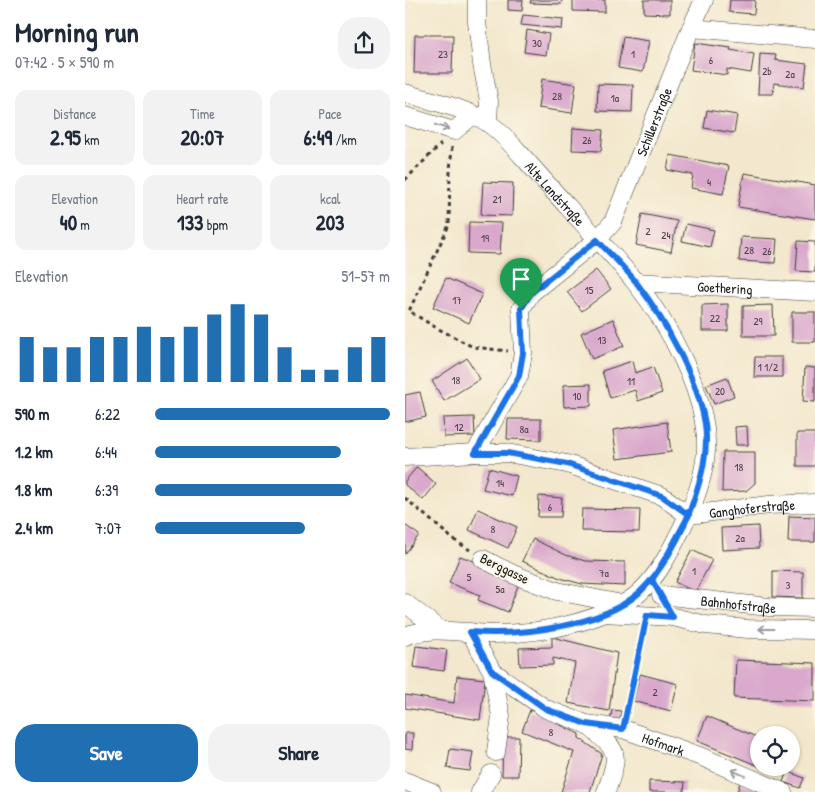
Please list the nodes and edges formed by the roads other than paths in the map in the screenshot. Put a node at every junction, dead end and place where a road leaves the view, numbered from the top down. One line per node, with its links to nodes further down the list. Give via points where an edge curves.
1 (477, 0): 7 (street, via 477,22 489,101)
2 (704, 0): 3 (street, Schillerstraße)
3 (691, 28): 4 (street); 8 (street, Schillerstraße, via 613,222)
4 (815, 40)
5 (405, 93): 7 (street)
6 (405, 116): 7 (street, one-way to 7, via 454,131)
7 (480, 119): 8 (street, Alte Landstraße, via 512,144)
8 (597, 240): 9 (street, Alte Landstraße); 11 (street, via 531,293 521,309 523,353 519,376)
9 (635, 282): 10 (street, Goethering); 14 (street, Alte Landstraße, via 675,345 705,424 706,450)
10 (815, 292)
11 (475, 453): 12 (street); 14 (street, via 507,453 567,464 662,496)
12 (405, 457)
13 (815, 503): 14 (street, Ganghoferstraße)
14 (689, 515): 16 (street, Alte Landstraße)
15 (483, 559): 19 (street, Berggasse, via 557,591)
16 (652, 580): 17 (street); 19 (street, Alte Landstraße)
17 (661, 595): 20 (street, Bahnhofstraße, via 769,607); 22 (street)
18 (405, 603): 23 (street)
19 (622, 604): 21 (street, Alte Landstraße)
20 (815, 608)
21 (603, 613): 22 (street, Bahnhofstraße); 25 (street, Alte Landstraße, via 545,629 512,633)
22 (673, 617): 24 (street, Bahnhofstraße, one-way to 22, via 748,629 707,625)
23 (440, 630): 25 (street, Alte Landstraße); 26 (street, Alte Landstraße)
24 (815, 630)
25 (470, 632): 27 (street)
26 (405, 636)
27 (492, 671): 28 (street, Hofmark, via 546,709); 29 (street, via 501,716)
28 (586, 724): 34 (street, via 614,750 615,763); 35 (street, Hofmark, one-way to 28, via 702,757 623,729)
29 (497, 752)
30 (491, 774): 33 (street)
31 (405, 781): 32 (street)
32 (432, 792)
33 (480, 792)
34 (606, 792)
35 (783, 792)

